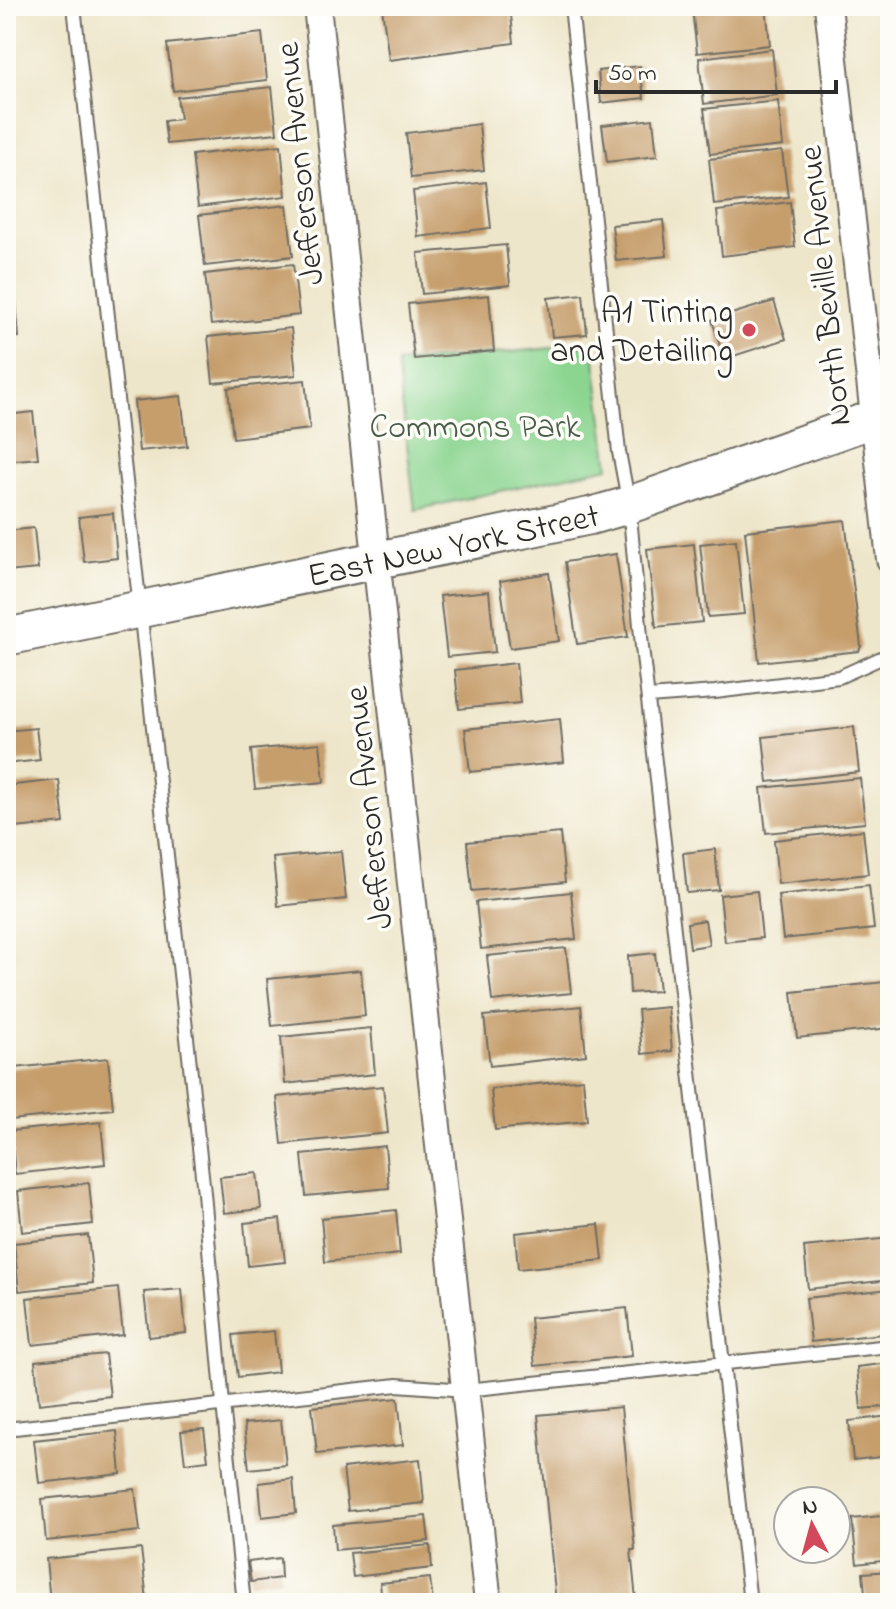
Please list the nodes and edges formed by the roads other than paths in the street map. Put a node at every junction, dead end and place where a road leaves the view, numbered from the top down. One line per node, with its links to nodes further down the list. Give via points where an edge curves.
1 (74, 6): 9 (lane)
2 (317, 6): 8 (street, Jefferson Avenue)
3 (571, 6): 6 (lane)
4 (828, 6): 5 (street, North Beville Avenue)
5 (882, 416): 6 (main road, East New York Street); 7 (street, North Beville Avenue)
6 (629, 505): 8 (main road, East New York Street); 12 (lane)
7 (890, 559)
8 (376, 560): 9 (main road, East New York Street); 15 (street, Jefferson Avenue)
9 (140, 609): 10 (main road, East New York Street); 16 (lane)
10 (6, 637)
11 (890, 654): 12 (lane, via 839,677)
12 (648, 697): 14 (lane)
13 (890, 1346): 14 (lane)
14 (724, 1365): 15 (lane); 20 (lane)
15 (466, 1390): 16 (lane, via 397,1385); 19 (street, Jefferson Avenue)
16 (223, 1404): 17 (lane); 18 (lane)
17 (6, 1429)
18 (244, 1603)
19 (488, 1603)
20 (750, 1603)

